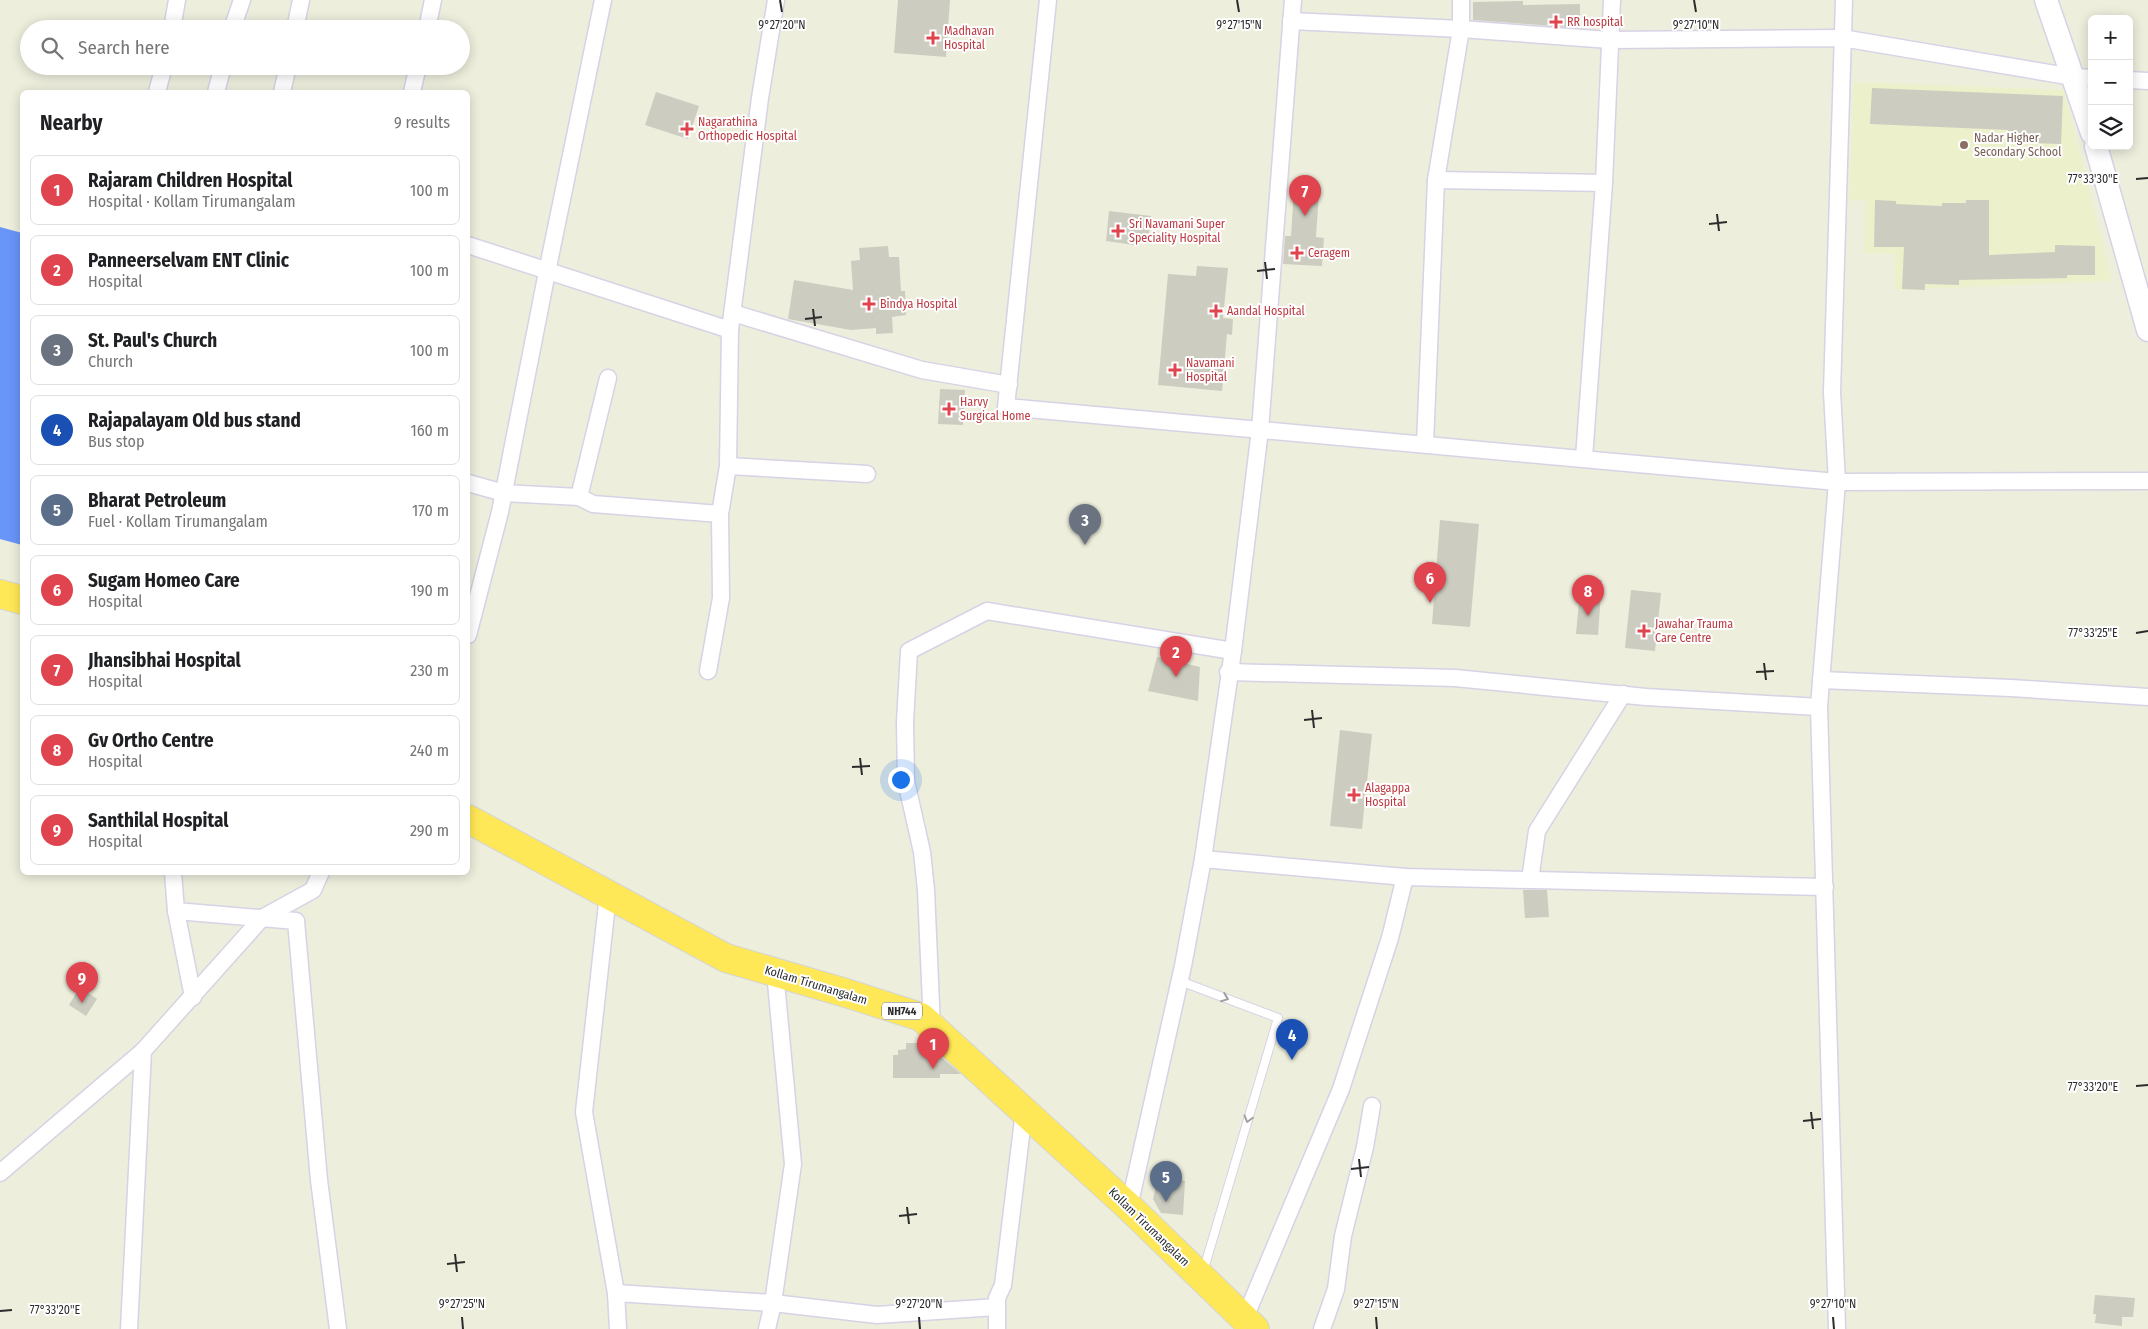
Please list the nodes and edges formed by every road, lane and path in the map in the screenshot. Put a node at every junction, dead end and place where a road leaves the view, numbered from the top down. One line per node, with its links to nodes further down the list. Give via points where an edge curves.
1 (177, 0): 13 (street)
2 (242, 0): 14 (street)
3 (301, 0): 15 (street)
4 (433, 0): 16 (street)
5 (603, 0): 37 (street)
6 (776, 0): 38 (street, via 760,98)
7 (1048, 0): 42 (street)
8 (1293, 0): 17 (street)
9 (1461, 0): 18 (street)
10 (1612, 0): 20 (street)
11 (1844, 0): 19 (street)
12 (2046, 0): 25 (street)
13 (174, 20)
14 (235, 20)
15 (297, 20)
16 (429, 20)
17 (1291, 21): 18 (street); 43 (street)
18 (1461, 29): 20 (street); 34 (street)
19 (1842, 38): 20 (street); 25 (street); 49 (street, via 1832,392)
20 (1610, 40): 35 (street)
21 (162, 75): 28 (street)
22 (221, 75): 29 (street)
23 (286, 75): 30 (street)
24 (416, 75): 31 (street)
25 (2082, 78): 32 (street)
26 (2133, 80): 27 (street)
27 (2148, 81)
28 (158, 90)
29 (217, 90)
30 (282, 90)
31 (412, 90)
32 (2088, 111)
33 (2097, 150): 40 (street)
34 (1436, 180): 35 (street); 44 (street)
35 (1604, 183): 45 (street)
36 (470, 246): 37 (street)
37 (547, 272): 39 (street); 51 (street)
38 (733, 313): 39 (street); 42 (street, via 922,370)
39 (730, 330): 46 (street)
40 (2148, 330)
41 (608, 378): 52 (street)
42 (1009, 385): 43 (street, via 1006,407)
43 (1260, 430): 44 (street); 57 (street)
44 (1426, 444): 45 (street)
45 (1584, 458): 49 (street)
46 (728, 466): 47 (street); 53 (street)
47 (867, 474)
48 (2148, 481): 49 (street)
49 (1837, 482): 60 (street)
50 (470, 483): 51 (street)
51 (504, 492): 52 (street); 56 (street)
52 (579, 497): 53 (street, via 593,504)
53 (720, 514): 58 (street, via 721,598)
54 (0, 594): 55 (highway)
55 (20, 599)
56 (470, 627)
57 (1233, 651): 59 (street); 77 (street, via 987,611 909,651 906,781 925,880)
58 (708, 671)
59 (1228, 672): 61 (street, via 1455,678); 65 (street)
60 (1822, 680): 62 (street); 63 (street)
61 (1622, 694): 63 (street); 69 (street, via 1536,831)
62 (2148, 697)
63 (1819, 708): 70 (street)
64 (470, 820): 71 (highway, Kollam Tirumangalam / NH744)
65 (1202, 859): 68 (street); 75 (street)
66 (173, 875): 72 (street)
67 (320, 875): 73 (street, via 313,890)
68 (1406, 877): 69 (street); 87 (street, via 1390,938 1341,1089)
69 (1530, 880): 70 (street)
70 (1825, 887): 94 (street)
71 (608, 895): 74 (highway, Kollam Tirumangalam / NH744, via 726,958); 84 (street, via 584,1112)
72 (176, 911): 73 (street); 76 (street)
73 (262, 918): 76 (street); 89 (street, via 296,921 320,1180)
74 (775, 972): 77 (highway, Kollam Tirumangalam / NH744, via 921,1017); 85 (street, via 793,1164)
75 (1180, 980): 82 (street); 83 (lane, one-way to 83, via 1278,1018)
76 (193, 997): 78 (street)
77 (932, 1026): 80 (highway, Kollam Tirumangalam / NH744)
78 (143, 1051): 81 (street); 88 (street)
79 (1372, 1106): 93 (street, via 1343,1236 1336,1289)
80 (1024, 1111): 82 (highway, Kollam Tirumangalam / NH744); 86 (street, via 1003,1285)
81 (0, 1173)
82 (1129, 1207): 83 (highway, Kollam Tirumangalam / NH744)
83 (1202, 1277): 87 (highway, Kollam Tirumangalam / NH744)
84 (617, 1300): 85 (street, via 616,1293); 90 (street)
85 (773, 1303): 86 (street, via 877,1315); 91 (street)
86 (997, 1306): 92 (street)
87 (1247, 1325)
88 (129, 1329)
89 (338, 1329)
90 (618, 1329)
91 (767, 1329)
92 (997, 1329)
93 (1322, 1329)
94 (1837, 1329)

